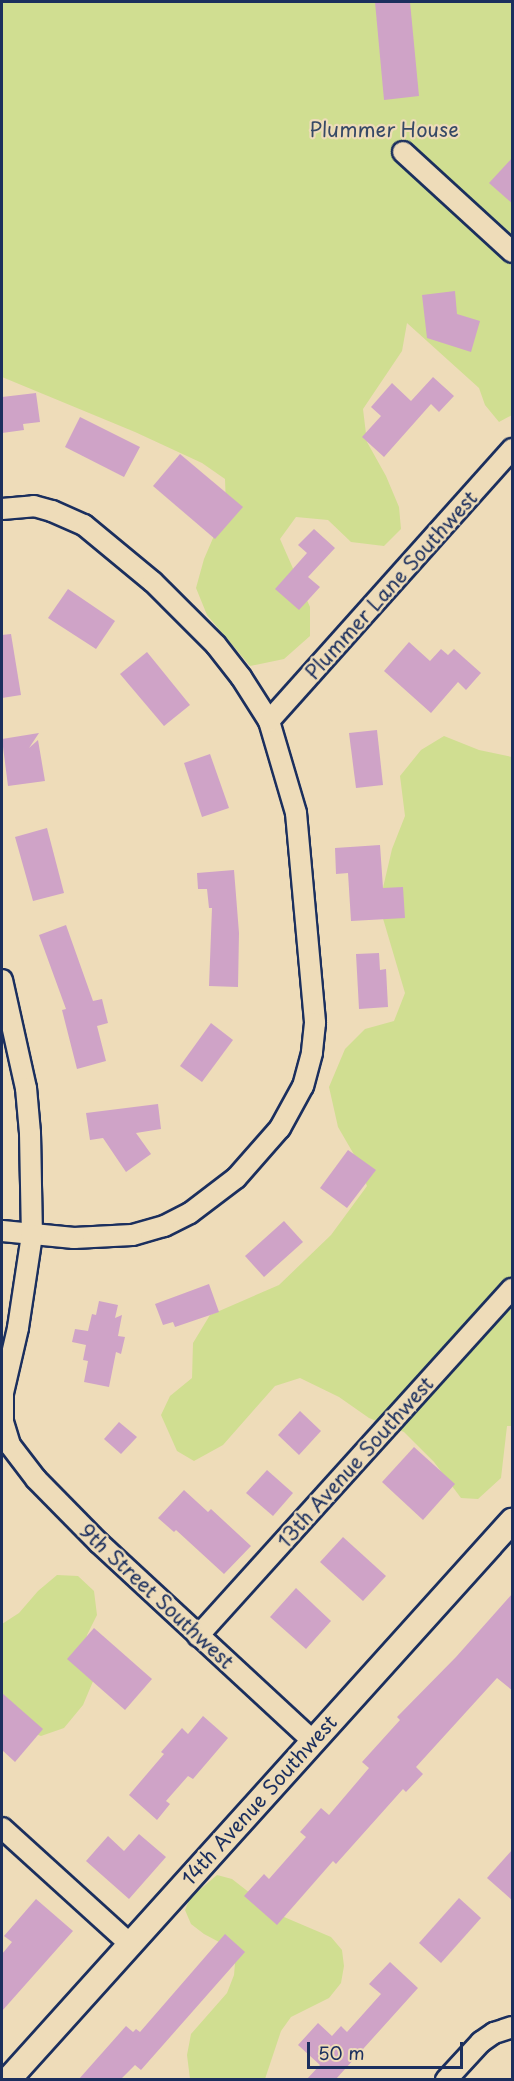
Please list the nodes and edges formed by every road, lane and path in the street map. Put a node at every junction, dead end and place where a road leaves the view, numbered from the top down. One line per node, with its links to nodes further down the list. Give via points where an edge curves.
1 (403, 152): 2 (street)
2 (513, 252)
3 (513, 449): 5 (street, Plummer Lane Southwest)
4 (2, 509): 5 (street, via 34,506 84,525 153,582 216,645)
5 (269, 721): 8 (street, via 296,813 315,1023 312,1053 297,1101 280,1128 236,1178 190,1213 132,1235)
6 (2, 980): 8 (street, via 26,1088)
7 (2, 1231): 8 (street)
8 (32, 1234): 10 (street)
9 (513, 1289): 13 (street, 13th Avenue Southwest)
10 (10, 1325): 11 (street, via 3,1393)
11 (6, 1446): 13 (street, 9th Street Southwest, via 83,1527)
12 (513, 1521): 14 (street, 14th Avenue Southwest)
13 (198, 1636): 14 (street, 9th Street Southwest)
14 (313, 1741): 16 (street, 14th Avenue Southwest)
15 (2, 1828): 16 (street)
16 (129, 1943): 18 (street, 14th Avenue Southwest)
17 (513, 2027): 19 (street, via 481,2042)
18 (8, 2079)
19 (446, 2079)

